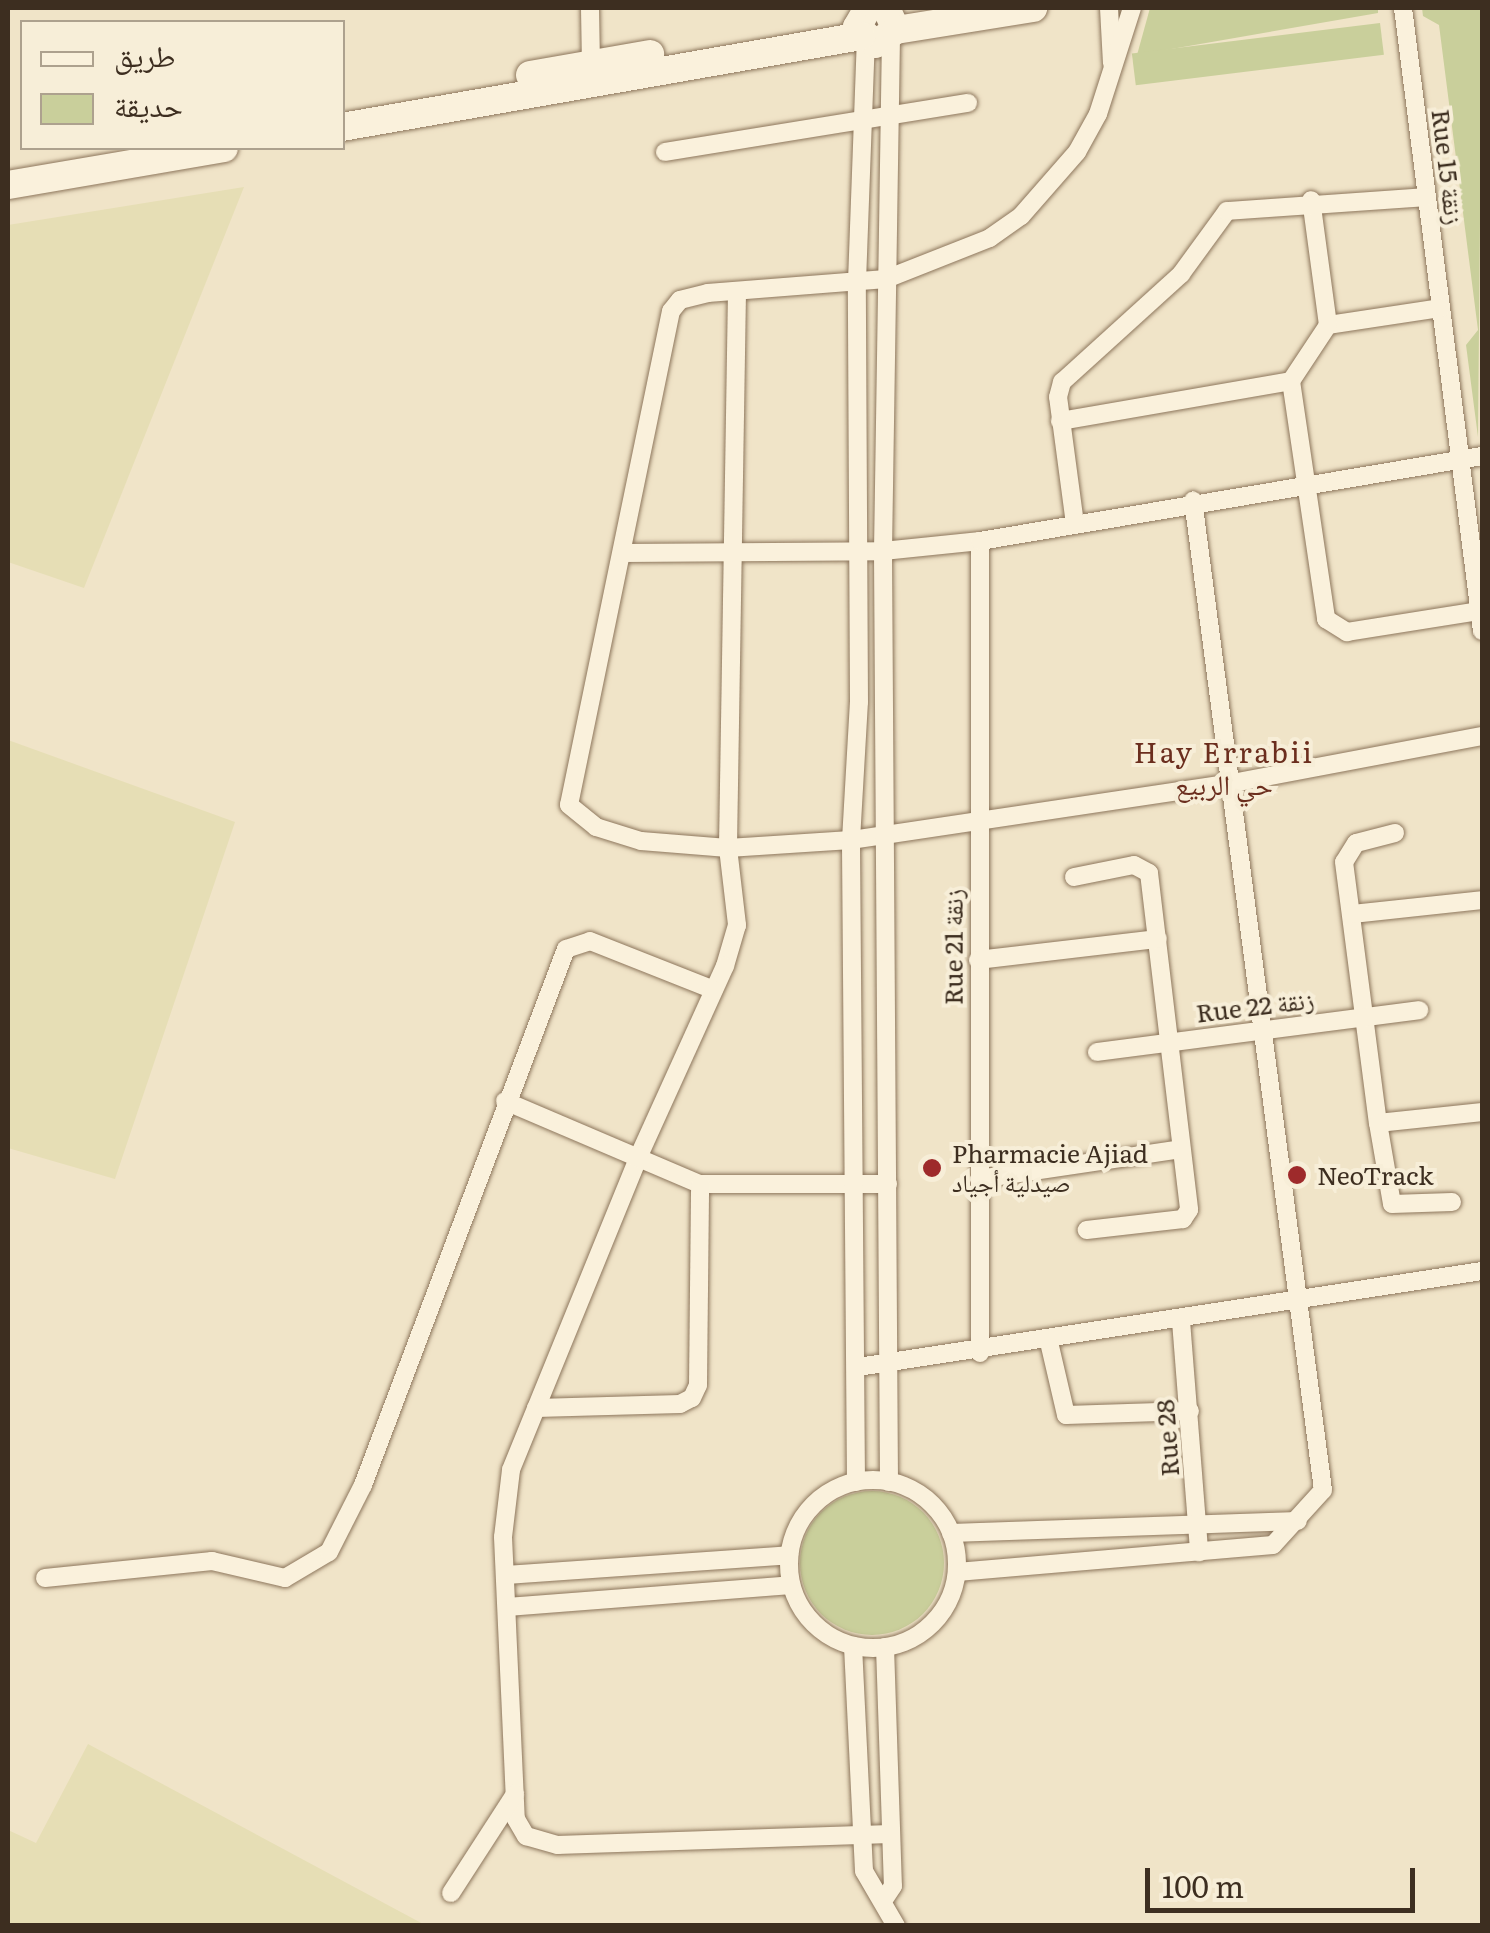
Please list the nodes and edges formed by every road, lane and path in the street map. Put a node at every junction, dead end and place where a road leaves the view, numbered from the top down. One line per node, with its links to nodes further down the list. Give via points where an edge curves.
1 (590, 8): 8 (street)
2 (930, 8): 7 (main road)
3 (1033, 8): 7 (main road)
4 (1109, 8): 9 (street)
5 (1132, 8): 9 (street)
6 (1403, 8): 20 (street, Rue 15 زنقة)
7 (876, 19): 8 (main road); 12 (street); 13 (street); 14 (main road)
8 (591, 64): 11 (main road)
9 (1112, 73): 22 (street, via 1077,152 1021,216 950,258)
10 (968, 103): 12 (street)
11 (345, 107)
12 (888, 117): 13 (street); 22 (street)
13 (860, 121): 17 (street); 23 (street)
14 (345, 126)
15 (102, 150): 18 (main road)
16 (212, 150): 19 (main road)
17 (666, 152)
18 (8, 166)
19 (8, 185)
20 (1426, 197): 21 (street); 25 (street, Rue 15 زنقة)
21 (1311, 200): 26 (street); 28 (street, via 1226,211 1146,311 1074,366 1058,398)
22 (886, 279): 23 (street); 35 (street)
23 (857, 282): 24 (street); 36 (street)
24 (737, 292): 37 (street, via 691,296 671,310); 38 (street)
25 (1441, 308): 26 (street); 30 (street, Rue 15 زنقة)
26 (1328, 325): 27 (street)
27 (1292, 381): 28 (street); 31 (street)
28 (1060, 421): 33 (street)
29 (1482, 456): 30 (street)
30 (1461, 460): 31 (street); 39 (street, Rue 15 زنقة)
31 (1308, 482): 32 (street); 39 (street, via 1326,618 1335,628 1364,631)
32 (1193, 500): 33 (street); 42 (street)
33 (1075, 524): 34 (street)
34 (980, 541): 35 (street); 43 (street, Rue 21 زنقة)
35 (884, 551): 36 (street); 45 (street)
36 (857, 552): 38 (street); 46 (street)
37 (623, 553): 38 (street); 47 (street, via 569,805 596,827 640,841)
38 (729, 554): 47 (street)
39 (1480, 611): 40 (street, Rue 15 زنقة)
40 (1482, 631)
41 (1482, 736): 42 (street)
42 (1232, 783): 43 (street); 56 (street)
43 (978, 824): 45 (street); 52 (street, Rue 21 زنقة)
44 (1395, 833): 50 (street, via 1356,843 1349,852 1344,862)
45 (886, 834): 46 (street); 67 (street)
46 (851, 840): 47 (street); 66 (street)
47 (728, 848): 53 (street, via 737,925)
48 (1074, 878): 51 (street, via 1134,865 1146,869)
49 (1482, 900): 50 (street)
50 (1352, 914): 55 (street)
51 (1158, 940): 52 (street); 57 (street)
52 (978, 960): 64 (street, Rue 21 زنقة)
53 (714, 990): 59 (street, via 590,941 566,949); 63 (street)
54 (1419, 1010): 55 (street, Rue 22 زنقة)
55 (1364, 1018): 56 (street, Rue 22 زنقة); 61 (street)
56 (1266, 1030): 57 (street, Rue 22 زنقة); 71 (street)
57 (1171, 1042): 58 (street, Rue 22 زنقة); 62 (street)
58 (1097, 1052)
59 (505, 1101): 63 (street); 88 (street, via 364,1485 330,1552 286,1578 212,1561)
60 (1482, 1112): 61 (street)
61 (1376, 1114): 68 (street, via 1392,1204)
62 (1181, 1149): 64 (street); 69 (street, via 1187,1216)
63 (638, 1156): 65 (street); 77 (street)
64 (979, 1179): 74 (street, Rue 21 زنقة)
65 (700, 1184): 66 (street); 77 (street, via 698,1385 692,1398 680,1404)
66 (856, 1184): 67 (street); 76 (street)
67 (888, 1184): 75 (street)
68 (1452, 1202)
69 (1087, 1230)
70 (1482, 1271): 71 (street)
71 (1301, 1302): 72 (street); 81 (street, via 1323,1490)
72 (1182, 1321): 73 (street); 78 (street, Rue 28)
73 (1049, 1342): 74 (street); 78 (street, via 1066,1415)
74 (980, 1353): 75 (street)
75 (886, 1364): 76 (street); 80 (street)
76 (858, 1367): 79 (street)
77 (536, 1408): 87 (street, via 504,1504)
78 (1190, 1411): 82 (street, Rue 28)
79 (856, 1482): 80 (street); 85 (street, via 806,1512)
80 (889, 1482): 83 (street, via 923,1497)
81 (1298, 1521): 82 (street); 84 (street, via 1272,1545)
82 (1196, 1522): 83 (street); 84 (street, Rue 28)
83 (952, 1533): 86 (street)
84 (1199, 1552): 86 (street)
85 (789, 1555): 87 (street); 89 (street)
86 (957, 1572): 92 (street, via 937,1618 914,1638)
87 (506, 1575): 90 (street)
88 (45, 1578)
89 (791, 1584): 90 (street); 91 (street, via 810,1620)
90 (507, 1607): 93 (street)
91 (853, 1646): 92 (street); 95 (street)
92 (885, 1647): 94 (street)
93 (515, 1794): 95 (street, via 516,1818 540,1843); 96 (street)
94 (888, 1834): 95 (street); 97 (street, via 892,1886)
95 (862, 1835): 97 (street, via 868,1884)
96 (451, 1892)
97 (885, 1898): 98 (street)
98 (896, 1926)

